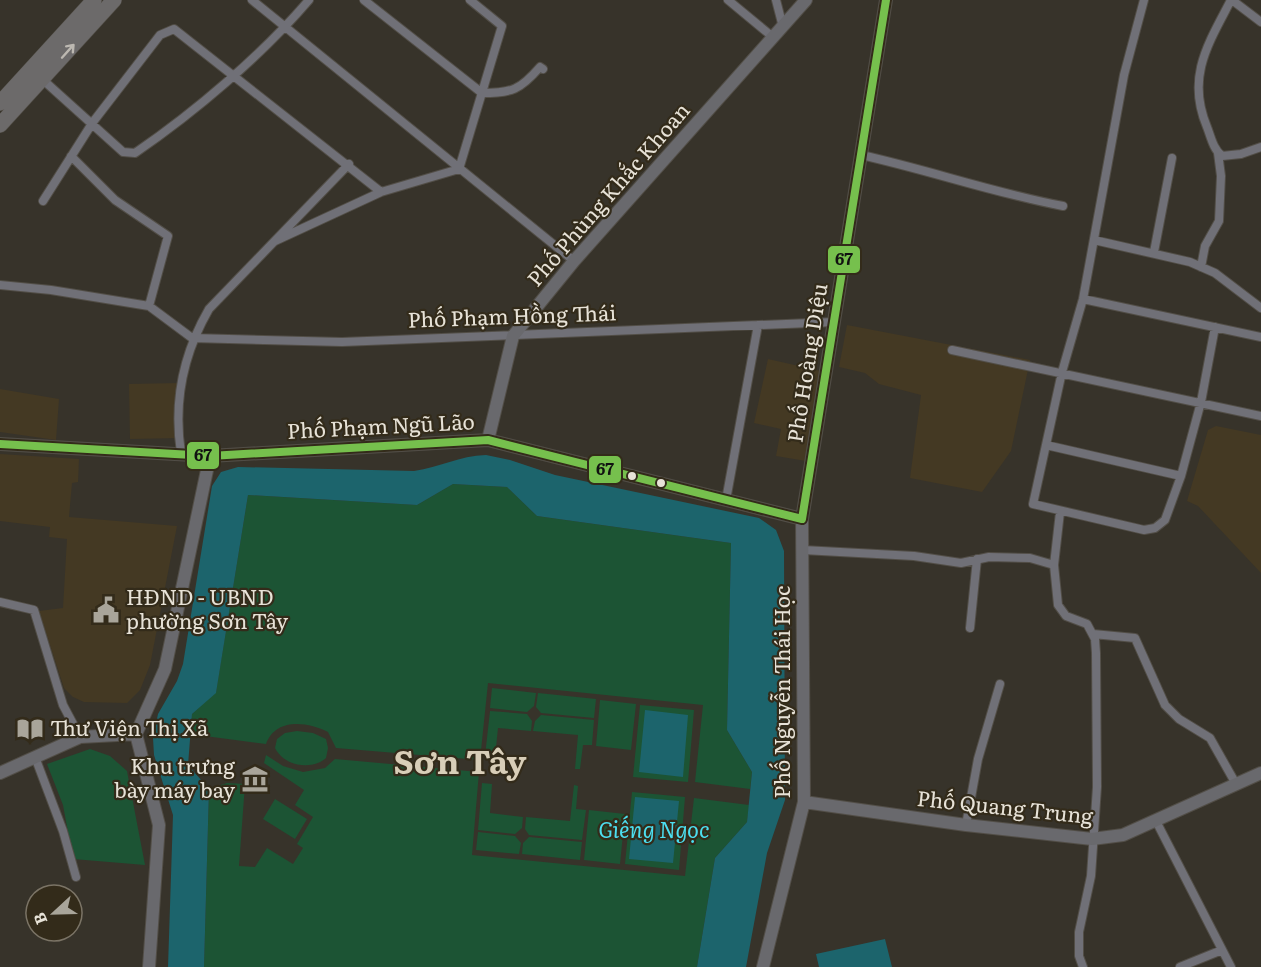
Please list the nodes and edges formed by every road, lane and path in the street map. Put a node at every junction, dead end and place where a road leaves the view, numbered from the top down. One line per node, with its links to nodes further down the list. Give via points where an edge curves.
1 (94, 0): 22 (highway)
2 (114, 0): 20 (highway, one-way to 2)
3 (252, 0): 15 (street)
4 (309, 0): 15 (street)
5 (364, 0): 21 (street)
6 (470, 0): 21 (street, via 502,26)
7 (728, 0): 17 (street)
8 (776, 0): 16 (street)
9 (806, 0): 16 (main road, Phố Phùng Khắc Khoan)
10 (886, 0): 27 (main road, Phố Hoàng Diệu)
11 (1134, 0): 13 (street)
12 (1232, 0): 14 (street); 26 (street, via 1202,54 1198,80 1199,110)
13 (1144, 1): 35 (street, via 1124,75)
14 (1261, 22)
15 (287, 26): 19 (street); 31 (street)
16 (783, 27): 17 (main road, Phố Phùng Khắc Khoan)
17 (774, 38): 38 (main road, Phố Phùng Khắc Khoan)
18 (543, 69): 21 (street, via 540,67 518,88 506,93)
19 (235, 74): 24 (street, via 135,153 123,152); 24 (street, via 184,34 167,30); 30 (street)
20 (42, 79): 23 (highway); 24 (street)
21 (482, 93): 31 (street)
22 (0, 103)
23 (0, 125)
24 (91, 125): 28 (street)
25 (1261, 147): 26 (street, via 1228,157)
26 (1218, 153): 39 (street, via 1219,221 1205,246)
27 (861, 155): 34 (street, via 1001,194); 44 (main road, Phố Hoàng Diệu)
28 (71, 156): 33 (street); 42 (street, via 115,200 168,236)
29 (1172, 158): 37 (street)
30 (349, 164): 32 (street); 36 (street)
31 (459, 169): 32 (street); 38 (street)
32 (381, 192): 36 (street)
33 (43, 201)
34 (1063, 206)
35 (1094, 240): 37 (street); 41 (street)
36 (275, 241): 49 (street, via 209,309)
37 (1154, 252): 39 (street)
38 (574, 261): 47 (main road, Phố Phùng Khắc Khoan)
39 (1202, 267): 43 (street)
40 (0, 285): 42 (street)
41 (1083, 299): 46 (street); 51 (street)
42 (149, 306): 49 (street)
43 (1261, 308)
44 (834, 322): 45 (street, Phố Phạm Hồng Thái); 62 (main road, Phố Hoàng Diệu)
45 (758, 325): 47 (street, Phố Phạm Hồng Thái); 60 (street)
46 (1215, 327): 48 (street); 52 (street)
47 (513, 336): 49 (street, Phố Phạm Hồng Thái, via 342,342); 54 (main road, Phố Phùng Khắc Khoan)
48 (1261, 337)
49 (192, 338): 57 (street, via 178,397)
50 (952, 350): 51 (street)
51 (1062, 372): 52 (street); 56 (street)
52 (1201, 402): 53 (street); 59 (street)
53 (1261, 416)
54 (488, 440): 58 (main road, Phố Phạm Ngũ Lão); 60 (main road, Phố Phạm Ngũ Lão)
55 (0, 444): 57 (main road, Phố Phạm Ngũ Lão)
56 (1046, 445): 59 (street); 61 (street, via 1033,504)
57 (181, 453): 58 (main road, Phố Phạm Ngũ Lão)
58 (210, 456): 70 (main road, via 165,669)
59 (1181, 476): 61 (street, via 1165,520 1155,528 1144,530)
60 (726, 500): 62 (main road, Phố Phạm Ngũ Lão)
61 (1060, 512): 65 (street)
62 (802, 519): 63 (main road, Phố Nguyễn Thái Học)
63 (802, 550): 64 (street, via 914,556 960,563); 76 (main road, Phố Nguyễn Thái Học)
64 (977, 559): 65 (street, via 1030,558); 67 (street)
65 (1054, 565): 68 (street, via 1055,592 1062,613 1084,622)
66 (0, 602): 71 (street, via 34,610 63,705)
67 (970, 628)
68 (1093, 634): 75 (street, via 1135,638 1165,705 1179,719 1210,738); 79 (street, via 1098,718)
69 (1000, 684): 78 (street, via 978,759)
70 (136, 734): 71 (main road); 82 (main road, via 159,825)
71 (80, 737): 72 (main road)
72 (35, 757): 73 (main road); 80 (street)
73 (0, 773)
74 (1261, 773): 75 (main road, Phố Quang Trung)
75 (1236, 784): 77 (main road, Phố Quang Trung)
76 (804, 802): 78 (main road, Phố Quang Trung); 83 (main road, Phố Nguyễn Thái Học)
77 (1156, 821): 79 (main road, Phố Quang Trung, via 1123,835); 81 (street)
78 (966, 825): 79 (main road, Phố Quang Trung)
79 (1092, 839): 84 (street, via 1091,876 1079,932)
80 (76, 877)
81 (1222, 950): 85 (street); 86 (street)
82 (149, 967)
83 (764, 967)
84 (1083, 967)
85 (1180, 967)
86 (1231, 967)

